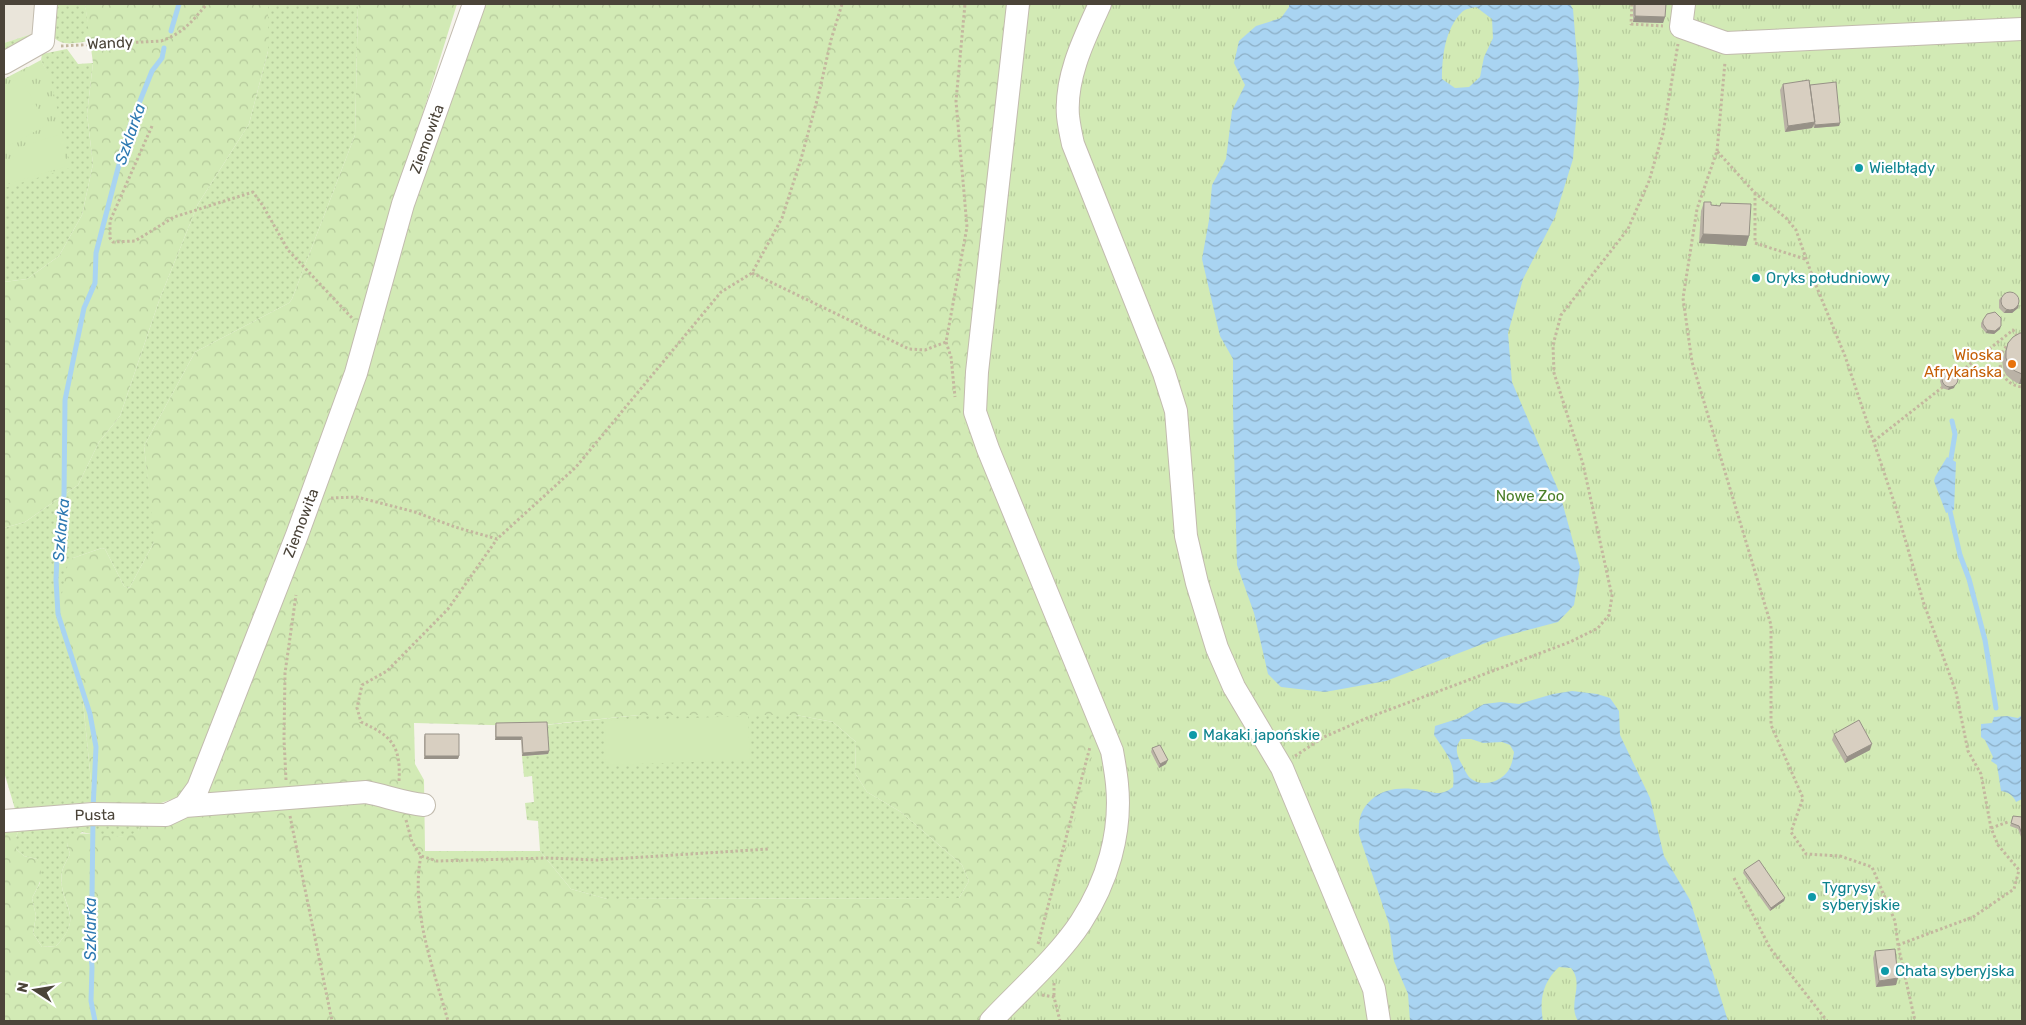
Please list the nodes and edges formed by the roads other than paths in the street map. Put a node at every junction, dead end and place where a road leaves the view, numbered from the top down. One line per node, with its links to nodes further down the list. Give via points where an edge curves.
1 (46, 4): 7 (street, via 43,41)
2 (474, 4): 9 (street, Ziemowita, via 403,204 356,373 198,788)
3 (1018, 4): 11 (street, via 978,362 976,412 988,449 1112,750 1117,818 1100,887 1080,923)
4 (1100, 4): 12 (street, via 1079,50 1069,88 1068,116 1073,144 1176,411 1186,536 1217,648 1234,687 1282,768 1374,989)
5 (1684, 4): 6 (street, via 1681,27 1726,43)
6 (2022, 29)
7 (4, 62)
8 (409, 803): 9 (street, via 366,792)
9 (185, 806): 10 (street, Pusta, via 166,815)
10 (5, 815)
11 (991, 1021)
12 (1379, 1021)

